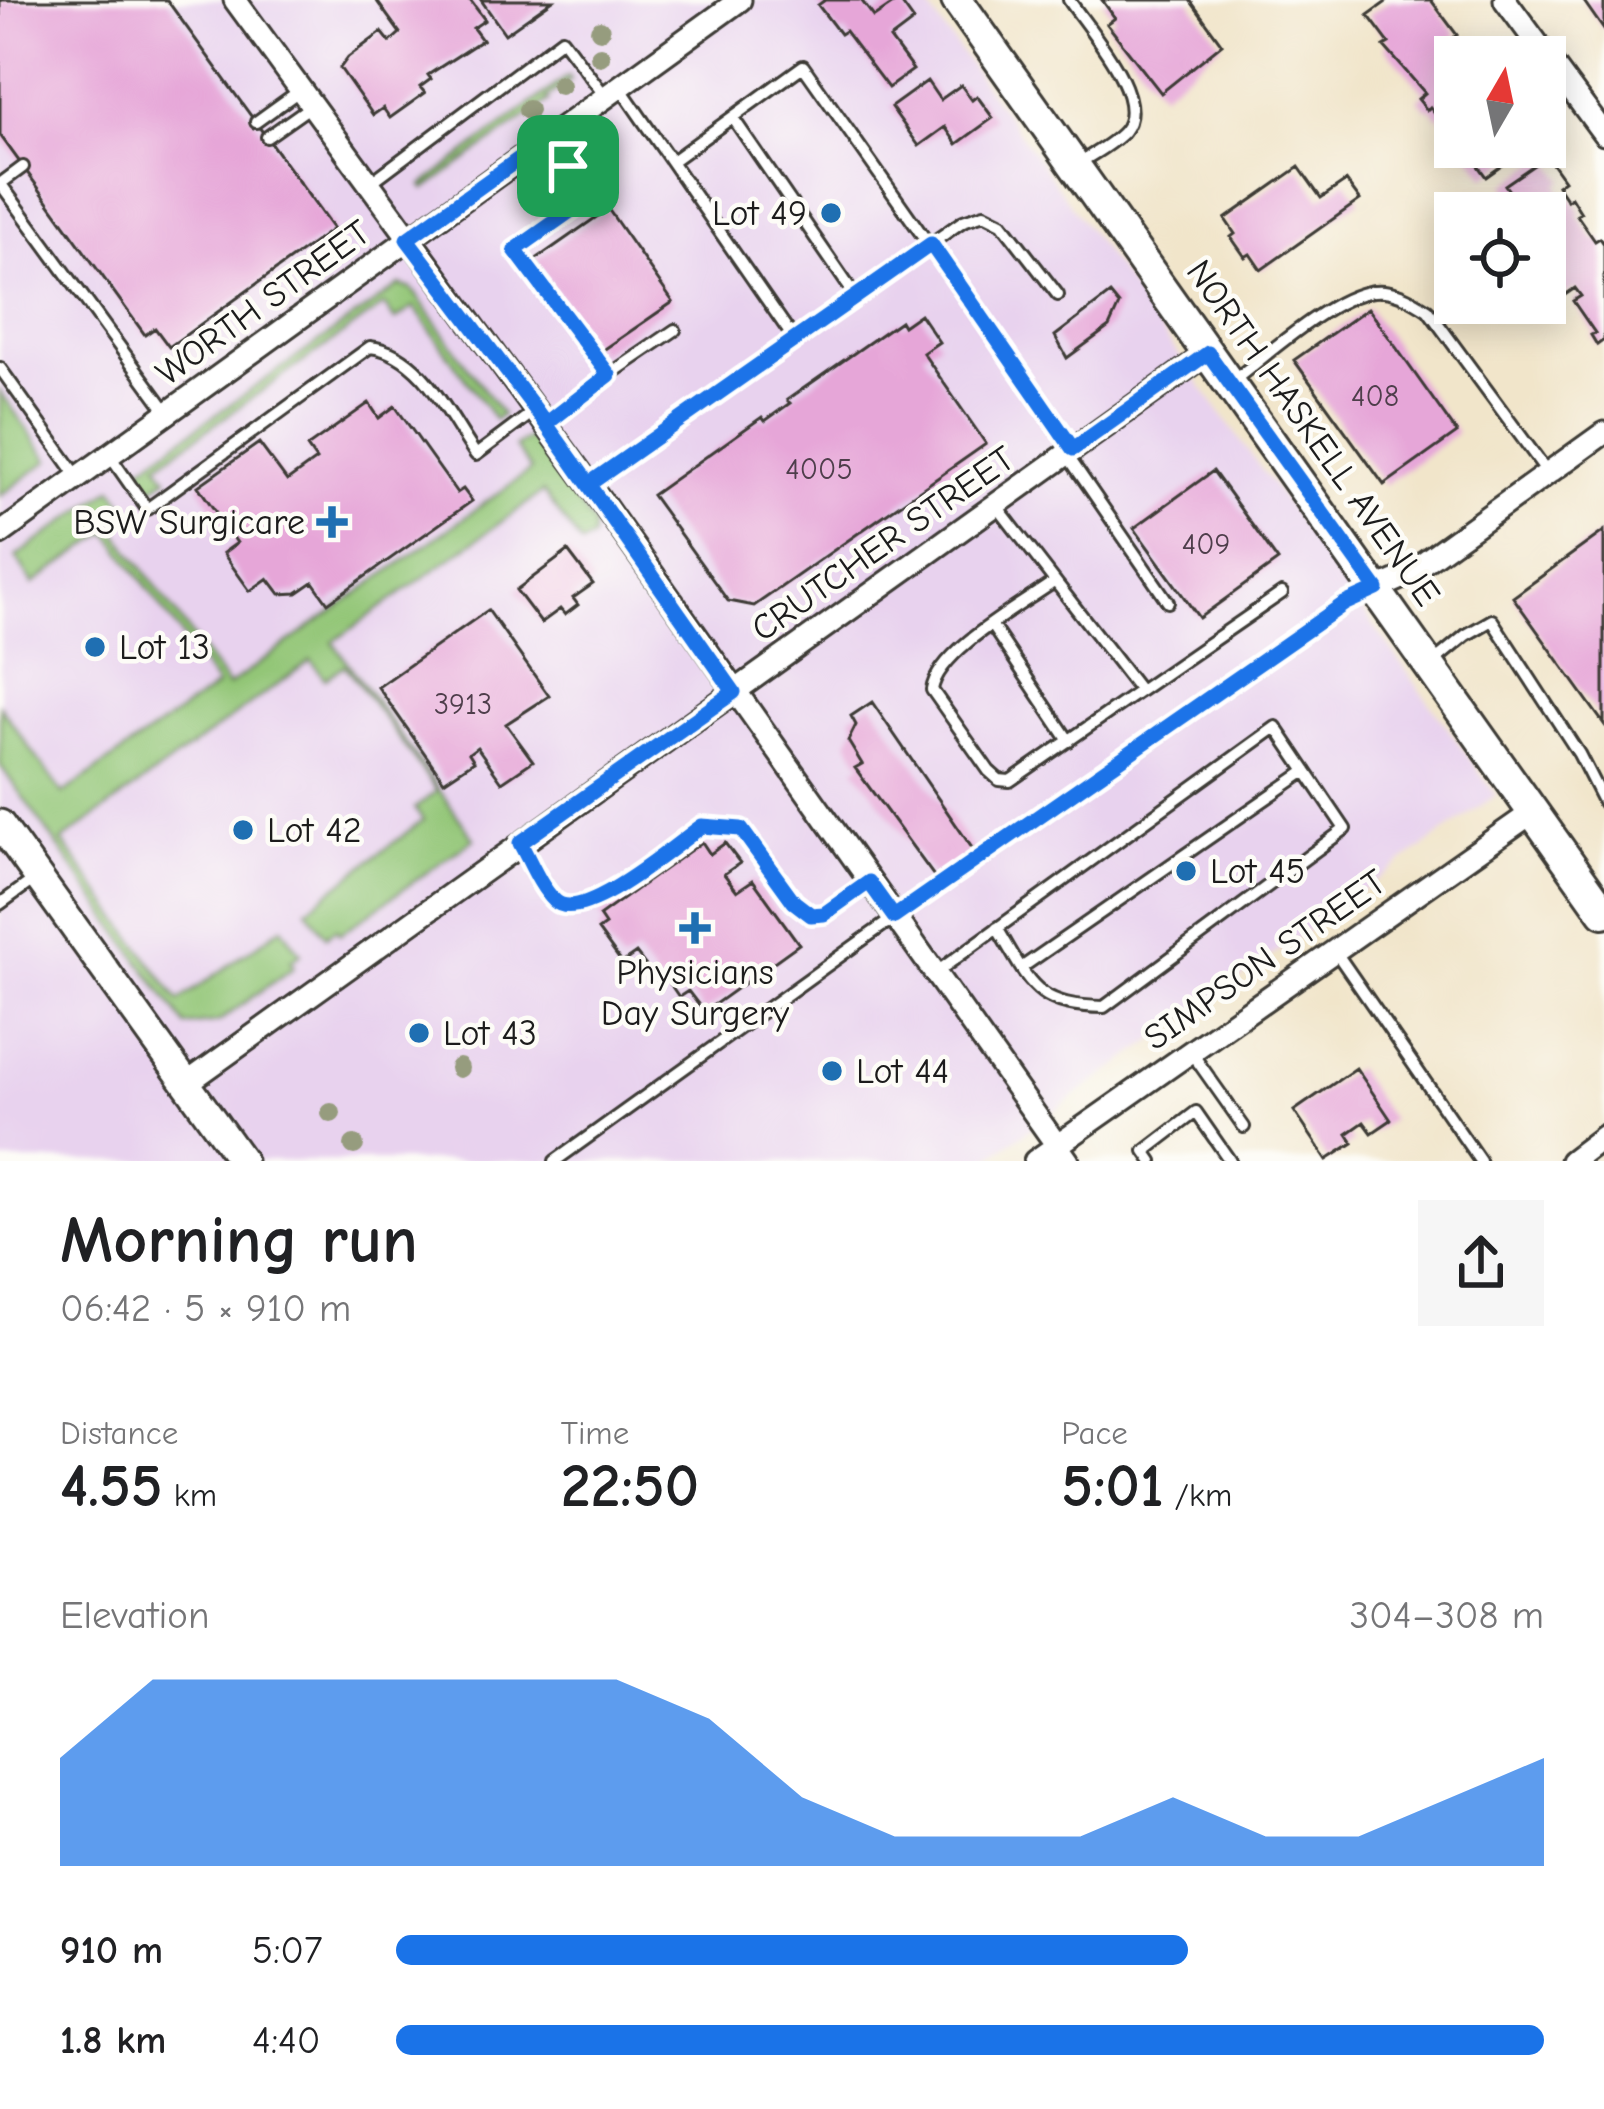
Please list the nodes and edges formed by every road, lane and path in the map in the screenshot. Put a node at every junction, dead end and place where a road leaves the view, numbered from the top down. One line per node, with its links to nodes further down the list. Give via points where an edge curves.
1 (740, 0): 6 (street, WORTH STREET)
2 (957, 0): 14 (main road, NORTH HASKELL AVENUE)
3 (1069, 0): 14 (lane, via 1129,90 1134,111 1124,131)
4 (1505, 0): 10 (street)
5 (246, 4): 7 (street)
6 (612, 91): 12 (street, WORTH STREET); 13 (lane); 17 (lane, via 562,39)
7 (305, 98): 9 (lane); 11 (lane); 17 (street)
8 (733, 118): 13 (lane); 19 (lane, via 802,66); 21 (lane)
9 (256, 122)
10 (1604, 134)
11 (267, 137)
12 (548, 138): 18 (street, WORTH STREET); 26 (lane, via 590,197 515,250)
13 (672, 161): 23 (lane)
14 (1076, 166): 24 (main road, NORTH HASKELL AVENUE)
15 (23, 167): 16 (lane)
16 (0, 183): 28 (lane)
17 (367, 185): 18 (street)
18 (407, 239): 28 (street, WORTH STREET); 29 (street)
19 (931, 244): 20 (lane, via 984,214 1002,223); 21 (lane); 31 (lane)
20 (1058, 295)
21 (856, 297): 23 (lane)
22 (675, 330): 26 (lane)
23 (794, 340): 35 (lane)
24 (1208, 353): 27 (main road, NORTH HASKELL AVENUE); 31 (street, CRUTCHER STREET)
25 (0, 368): 34 (lane)
26 (609, 375): 29 (lane)
27 (1230, 383): 33 (lane, via 1346,297 1380,290 1405,296 1428,310); 39 (main road, NORTH HASKELL AVENUE)
28 (168, 413): 32 (street, WORTH STREET)
29 (541, 417): 32 (lane, via 476,455 413,364 370,347 147,509); 35 (street)
30 (1604, 433): 33 (street)
31 (1070, 452): 36 (street, CRUTCHER STREET); 41 (lane)
32 (110, 454): 34 (street, WORTH STREET)
33 (1548, 472): 39 (street)
34 (79, 478): 37 (street, WORTH STREET)
35 (589, 484): 45 (street)
36 (995, 505): 38 (lane); 45 (street, CRUTCHER STREET)
37 (0, 535)
38 (1055, 581): 42 (lane); 44 (lane)
39 (1377, 589): 43 (main road, NORTH HASKELL AVENUE); 56 (lane, via 1344,604)
40 (1282, 593): 44 (lane)
41 (1168, 602)
42 (992, 626): 46 (lane); 46 (lane, via 949,658 932,690 999,780 1010,781)
43 (1430, 665): 48 (lane, via 1492,620); 49 (main road, NORTH HASKELL AVENUE)
44 (1140, 691): 46 (lane)
45 (734, 692): 51 (street, CRUTCHER STREET); 53 (street)
46 (1069, 741)
47 (1306, 771): 57 (lane, via 1276,727); 59 (lane); 59 (lane, via 1345,829 1104,1007 1048,999)
48 (1604, 803)
49 (1533, 812): 55 (main road, NORTH HASKELL AVENUE); 58 (street, SIMPSON STREET)
50 (0, 824): 52 (street)
51 (520, 843): 53 (lane, via 566,908 585,905 702,826 741,829 811,915); 62 (street, CRUTCHER STREET)
52 (38, 878): 54 (lane); 62 (street)
53 (869, 882): 56 (street)
54 (0, 904)
55 (1604, 912)
56 (894, 917): 60 (street); 69 (lane)
57 (997, 928): 59 (lane); 60 (lane)
58 (1335, 951): 61 (street, SIMPSON STREET); 73 (lane)
59 (1022, 968)
60 (934, 974): 67 (street)
61 (1191, 1052): 63 (lane); 67 (street, SIMPSON STREET)
62 (187, 1082): 68 (street)
63 (1220, 1094): 64 (lane); 65 (lane)
64 (1196, 1112): 71 (lane, via 1145,1151); 72 (lane)
65 (1244, 1127)
66 (1604, 1136): 74 (street)
67 (1062, 1153): 70 (street, SIMPSON STREET)
68 (236, 1159)
69 (555, 1161)
70 (1035, 1161)
71 (1152, 1161)
72 (1230, 1161)
73 (1480, 1161)
74 (1571, 1161)

